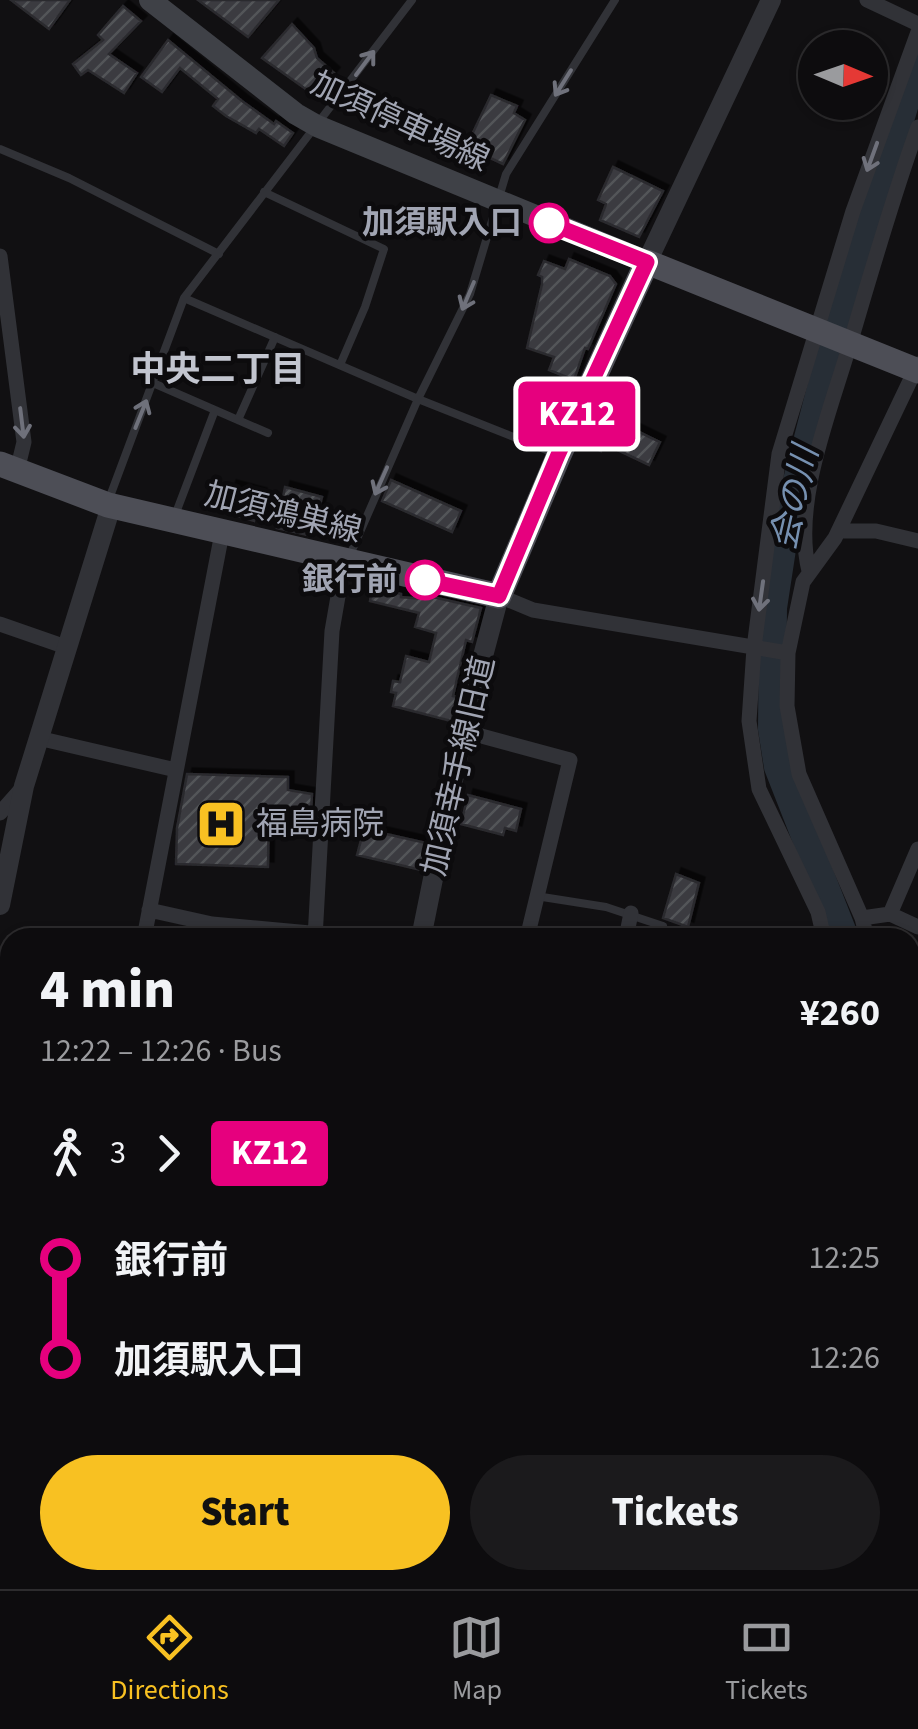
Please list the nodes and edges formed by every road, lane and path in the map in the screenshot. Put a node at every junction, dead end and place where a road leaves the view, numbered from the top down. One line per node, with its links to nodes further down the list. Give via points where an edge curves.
1 (150, 0): 8 (main road, 加須停車場線)
2 (412, 0): 8 (lane, one-way to 2)
3 (615, 0): 12 (lane, one-way to 12, via 506,174)
4 (771, 0): 14 (street)
5 (867, 0): 6 (street)
6 (918, 24)
7 (918, 32): 18 (street, one-way to 18, via 853,210)
8 (317, 126): 11 (lane); 12 (main road, 加須停車場線)
9 (918, 127): 18 (street)
10 (0, 149): 13 (lane)
11 (264, 192): 13 (lane); 19 (lane, via 384,249)
12 (500, 204): 14 (main road, 加須停車場線); 22 (lane, one-way to 22, via 470,294)
13 (219, 254): 16 (lane)
14 (647, 262): 18 (main road); 26 (main road)
15 (0, 264): 27 (street, one-way to 27, via 24,442)
16 (184, 298): 17 (lane); 21 (lane)
17 (275, 337): 19 (lane); 24 (lane)
18 (832, 337): 20 (main road); 34 (street, via 803,547); 38 (street, one-way to 38, via 779,454)
19 (340, 365): 22 (lane)
20 (917, 368): 30 (street)
21 (153, 384): 23 (lane); 28 (lane, one-way to 21)
22 (418, 399): 26 (lane); 33 (lane, one-way to 33)
23 (215, 410): 24 (lane); 29 (lane)
24 (238, 420): 25 (lane)
25 (268, 433)
26 (558, 455): 35 (main road)
27 (9, 467): 28 (main road, 加須鴻巣線)
28 (108, 505): 29 (main road, 加須鴻巣線); 37 (street)
29 (173, 520): 31 (main road, 加須鴻巣線)
30 (839, 531): 32 (street); 34 (street)
31 (222, 532): 33 (main road, 加須鴻巣線); 42 (street)
32 (918, 541)
33 (344, 562): 35 (main road, 加須鴻巣線); 56 (street, via 332,631)
34 (809, 571): 39 (street)
35 (499, 596): 38 (street, via 533,610); 40 (street, 加須幸手線旧道)
36 (0, 624): 37 (street)
37 (66, 648): 41 (street)
38 (754, 648): 39 (street); 60 (street, via 749,720 759,788)
39 (788, 653): 51 (street, via 787,706 799,774)
40 (463, 731): 46 (street, via 570,760); 57 (street, 加須幸手線旧道)
41 (38, 738): 42 (street); 43 (street)
42 (176, 770): 48 (street)
43 (24, 786): 44 (street); 47 (street)
44 (0, 813)
45 (918, 850): 50 (street)
46 (536, 896): 49 (lane); 58 (street)
47 (0, 905)
48 (149, 910): 54 (street); 55 (street)
49 (630, 913): 52 (lane); 59 (street)
50 (890, 914): 51 (street); 53 (street)
51 (862, 918): 61 (street)
52 (663, 926)
53 (918, 926)
54 (146, 928)
55 (249, 928)
56 (315, 928)
57 (423, 928)
58 (529, 928)
59 (628, 928)
60 (822, 928)
61 (864, 928)

